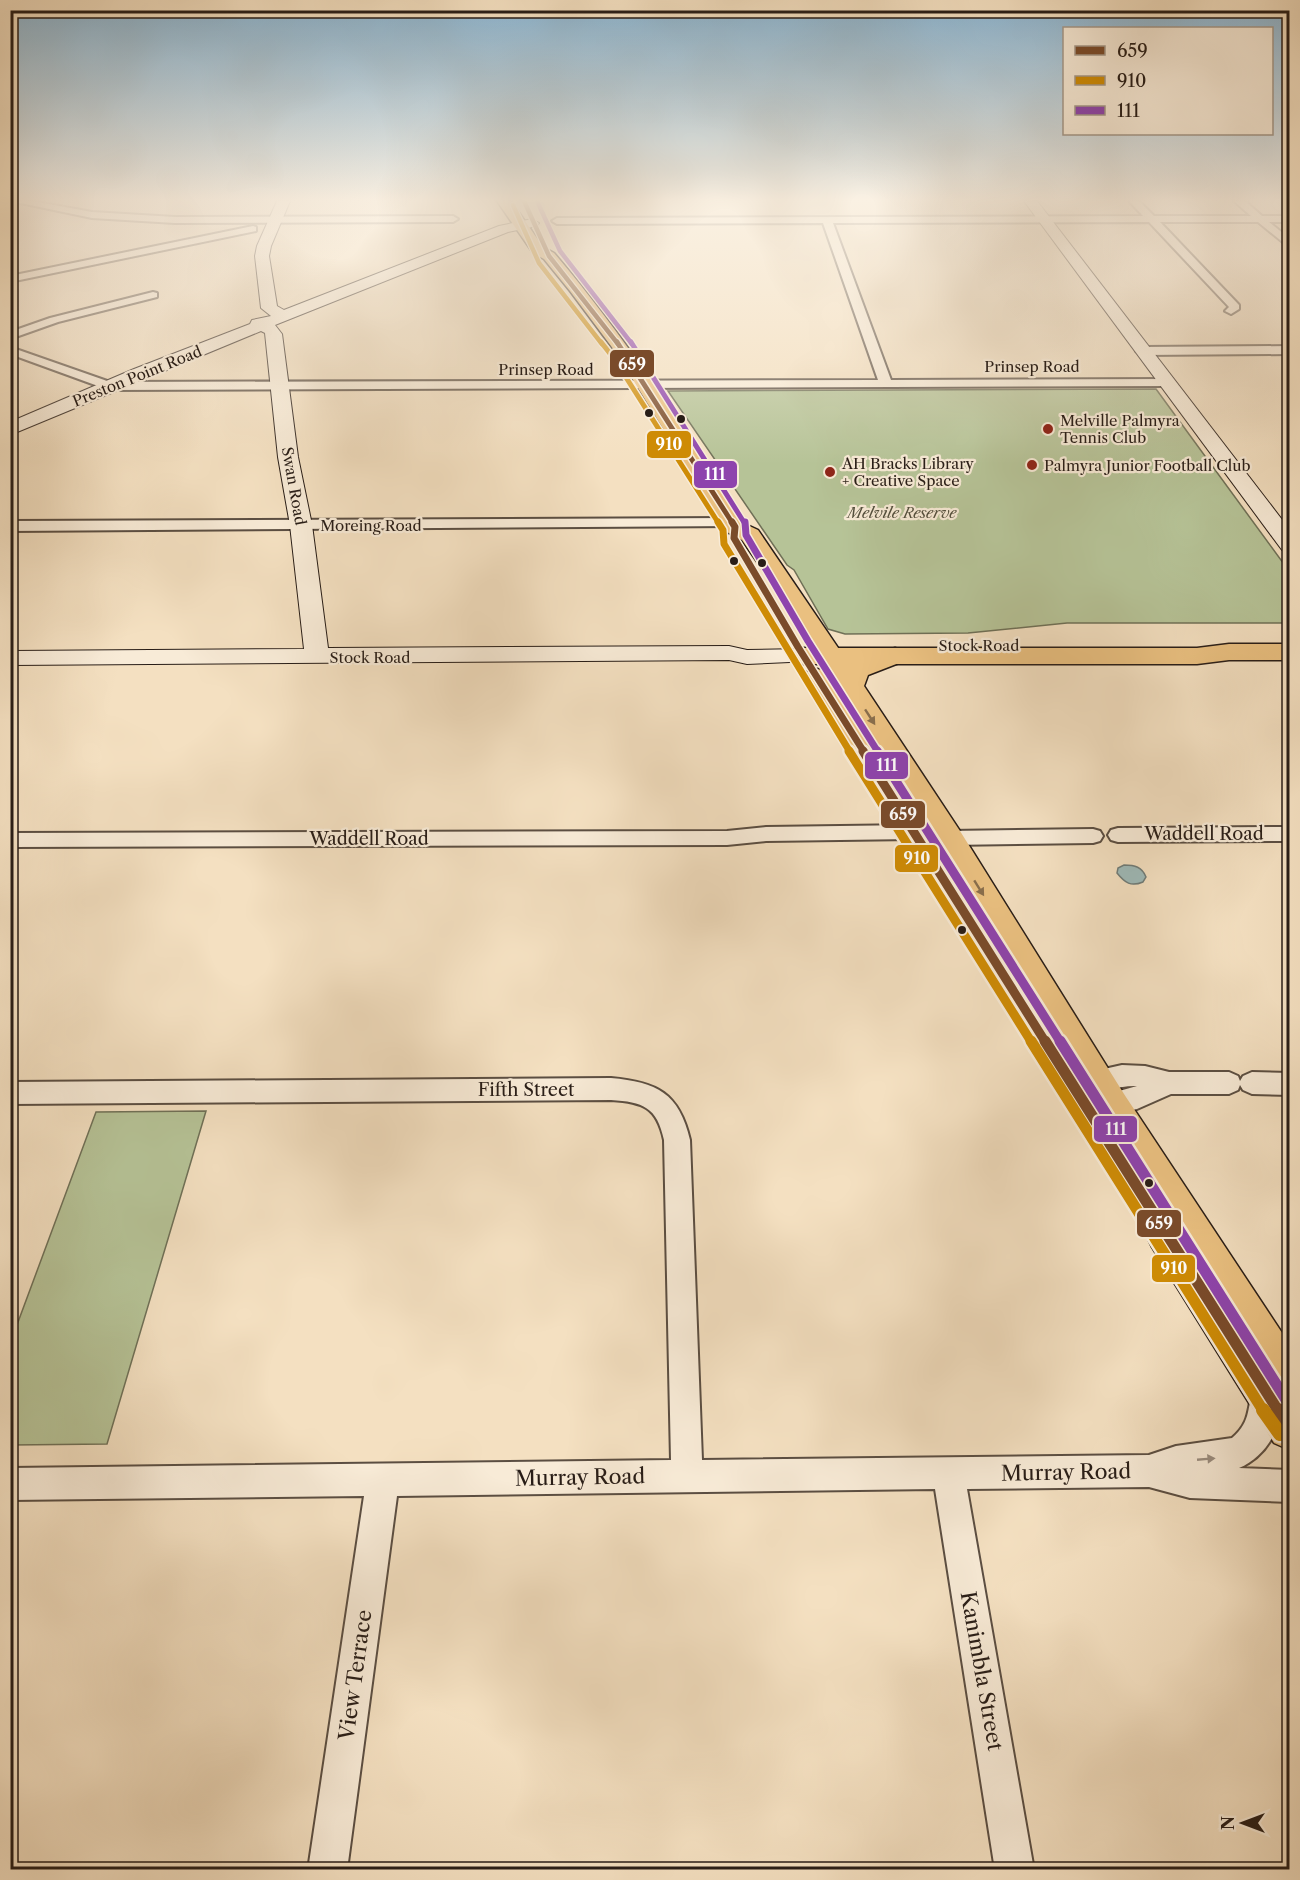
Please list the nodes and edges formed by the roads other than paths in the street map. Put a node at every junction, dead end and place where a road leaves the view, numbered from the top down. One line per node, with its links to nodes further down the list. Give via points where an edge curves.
1 (266, 289): 9 (street, Swan Road)
2 (350, 289): 9 (street, Preston Point Road)
3 (576, 289): 17 (main road)
4 (852, 289): 15 (street)
5 (1095, 289): 13 (street)
6 (1218, 289): 8 (street, via 1235,307)
7 (153, 295): 10 (street, via 54,320)
8 (1231, 311)
9 (270, 320): 16 (street, Preston Point Road); 18 (street, Swan Road)
10 (10, 336)
11 (1290, 350): 13 (street)
12 (10, 351): 16 (street, Prinsep Road)
13 (1142, 351): 14 (street)
14 (1166, 382): 15 (street, Prinsep Road); 23 (street)
15 (886, 384): 17 (street, Prinsep Road)
16 (106, 385): 18 (street, Prinsep Road); 19 (street, Preston Point Road)
17 (646, 385): 18 (street, Prinsep Road); 21 (main road)
18 (281, 387): 20 (street, Swan Road)
19 (10, 427)
20 (301, 525): 21 (street, Moreing Road); 22 (street, Moreing Road); 28 (street, Swan Road)
21 (734, 525): 24 (main road, via 750,535)
22 (10, 526)
23 (1290, 545)
24 (814, 651): 25 (main road, Stock Road, via 1176,646); 27 (main road, Stock Road); 28 (street, Stock Road, via 747,657 729,653); 30 (main road); 34 (main road)
25 (1229, 652): 26 (main road, Stock Road); 27 (main road, Stock Road, via 1197,656)
26 (1290, 652)
27 (895, 656): 30 (main road, via 857,670)
28 (317, 657): 29 (street, Stock Road)
29 (10, 658)
30 (850, 687): 34 (main road, one-way to 34)
31 (1290, 834): 32 (street, Waddell Road)
32 (1118, 835)
33 (1093, 836): 34 (street, Waddell Road)
34 (928, 838): 35 (street, Waddell Road, via 788,843 727,838); 38 (main road)
35 (10, 840)
36 (1290, 1084): 38 (street, via 1169,1083 1154,1092)
37 (10, 1093): 43 (street, Fifth Street, via 611,1089 656,1099 670,1113 677,1140)
38 (1092, 1095): 39 (main road)
39 (1278, 1390): 40 (main road); 41 (street, Murray Road, one-way to 39, via 1174,1462 1228,1457 1244,1450 1261,1427 1267,1404)
40 (1290, 1427)
41 (1149, 1471): 42 (street, Murray Road); 46 (street, Murray Road, via 1190,1482)
42 (948, 1473): 43 (street, Murray Road); 48 (street, Kanimbla Street)
43 (687, 1476): 44 (street, Murray Road)
44 (383, 1480): 45 (street, Murray Road); 47 (street, View Terrace)
45 (10, 1484)
46 (1290, 1485)
47 (327, 1869)
48 (1016, 1869)

